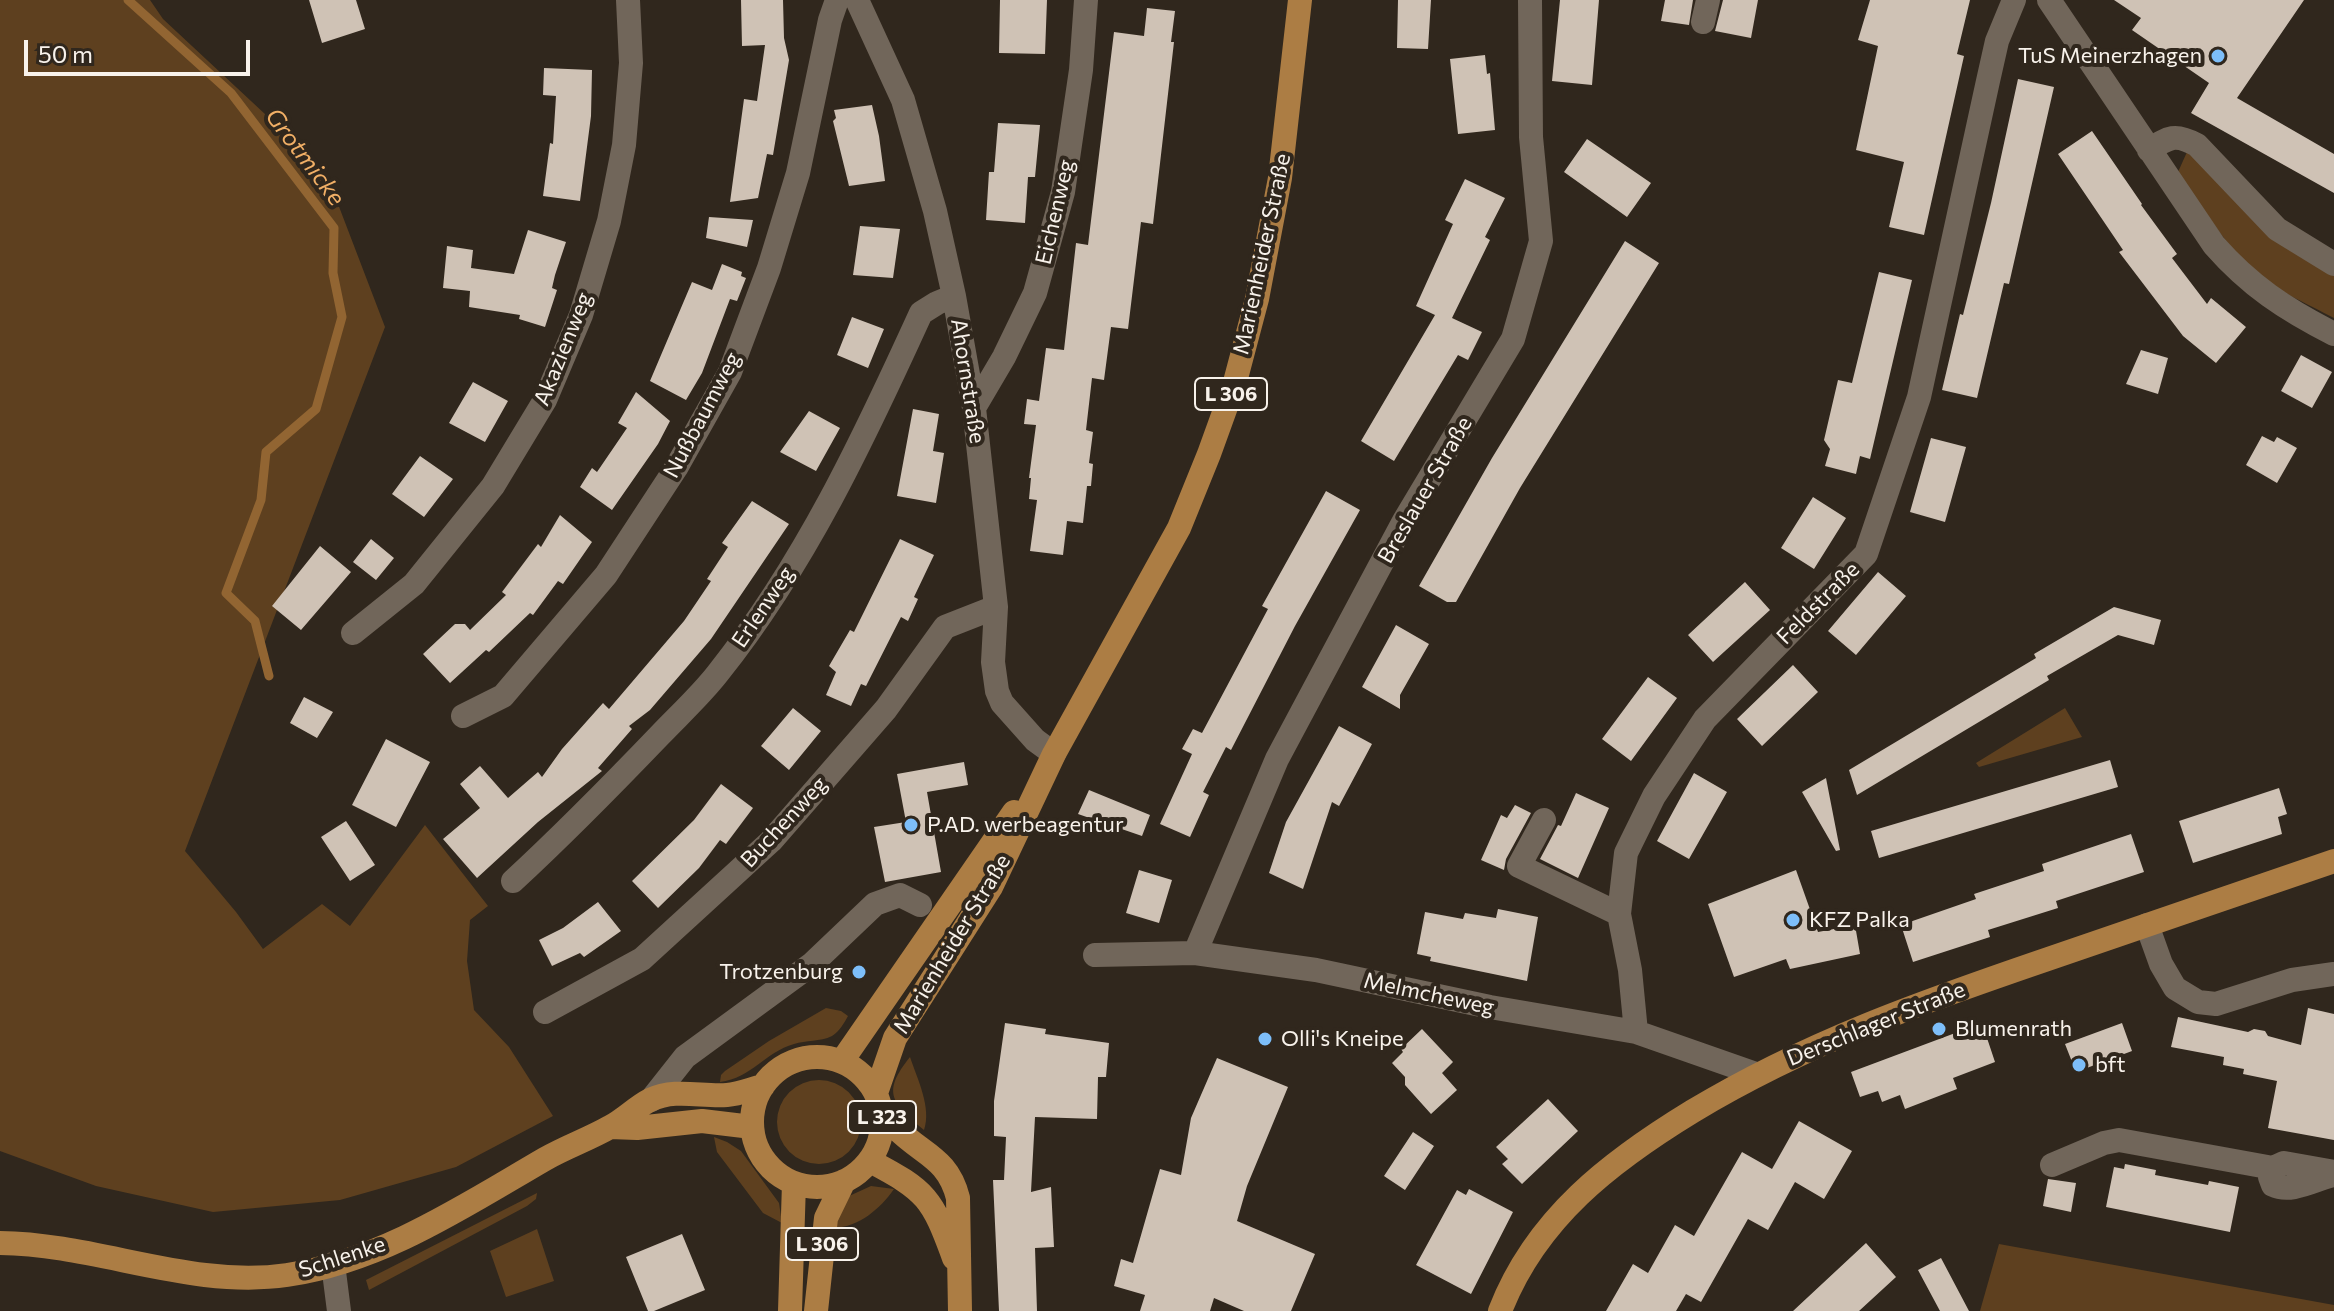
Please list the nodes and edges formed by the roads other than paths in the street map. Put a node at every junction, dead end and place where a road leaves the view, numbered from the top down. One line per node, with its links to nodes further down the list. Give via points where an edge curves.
1 (628, 0): 15 (street, Akazienweg, via 628,104 609,221 581,315 545,400 493,486 414,584)
2 (837, 0): 16 (street, Nußbaumweg, via 798,173 730,372 606,575 503,696)
3 (857, 0): 11 (street, Ahornstraße, via 903,100)
4 (1086, 0): 13 (street, Eichenweg, via 1063,192 1035,293)
5 (1300, 0): 17 (main road, Marienheider Straße / L 306, via 1280,178 1235,382 1179,528)
6 (1530, 0): 24 (street, Breslauer Straße, via 1531,137 1541,241 1513,339 1404,521 1277,759)
7 (2014, 0): 22 (street, Feldstraße, via 1997,41 1919,397 1866,554 1705,719 1654,796 1626,853)
8 (2049, 0): 9 (street)
9 (2149, 150): 10 (street, via 2167,138 2183,137 2197,145 2277,229); 12 (street, via 2241,276)
10 (2334, 264)
11 (954, 296): 13 (street, Ahornstraße); 20 (street, Erlenweg, via 921,313 821,518 717,674 593,806)
12 (2334, 334)
13 (974, 408): 14 (street, Ahornstraße)
14 (996, 607): 17 (street, Ahornstraße, via 997,691 1035,740); 27 (street, Buchenweg, via 945,627 886,709 771,841 642,959)
15 (353, 633)
16 (463, 716)
17 (1054, 754): 29 (main road, Marienheider Straße / L 306); 33 (main road, Marienheider Straße / L 306, via 991,887 895,1038)
18 (1544, 820): 22 (street, via 1519,866)
19 (2334, 861): 23 (main road, Derschlager Straße)
20 (513, 881)
21 (920, 905): 32 (street, via 900,895 875,904 812,964 685,1057)
22 (1619, 914): 28 (street, Feldstraße)
23 (2147, 925): 26 (street, via 2175,988 2198,1002 2216,1004 2292,980); 30 (main road, Derschlager Straße, via 1911,1006)
24 (1195, 953): 25 (street, Melmcheweg); 28 (street, Melmcheweg, via 1316,970)
25 (1095, 955)
26 (2334, 974)
27 (545, 1012)
28 (1636, 1032): 30 (street, Melmcheweg)
29 (842, 1061): 31 (main road, via 817,1057 792,1062); 33 (main road, L 323, via 856,1069)
30 (1756, 1074): 48 (main road, Derschlager Straße, via 1643,1142 1594,1181 1526,1256)
31 (763, 1086): 32 (main road, Schlenke, via 728,1095 686,1092); 35 (main road)
32 (651, 1100): 34 (main road, Schlenke)
33 (879, 1101): 36 (main road, L 323, via 882,1127); 43 (main road, L 323, via 899,1130 949,1173 958,1198)
34 (610, 1127): 35 (main road, Schlenke, via 702,1121); 42 (main road, Schlenke, via 445,1219)
35 (752, 1127): 40 (main road, via 761,1155)
36 (870, 1161): 39 (main road, L 323); 43 (main road, L 323, via 906,1180 930,1201)
37 (2052, 1165): 38 (street, via 2119,1140 2273,1168 2284,1163)
38 (2334, 1173)
39 (844, 1181): 40 (main road, via 811,1187); 46 (main road, L 306, via 826,1218)
40 (794, 1183): 45 (main road, L 306)
41 (0, 1243): 42 (main road, Schlenke, via 93,1253 224,1277 285,1275)
42 (333, 1264): 44 (street)
43 (960, 1272): 47 (main road, L 323)
44 (339, 1311)
45 (790, 1311)
46 (816, 1311)
47 (960, 1311)
48 (1500, 1311)

